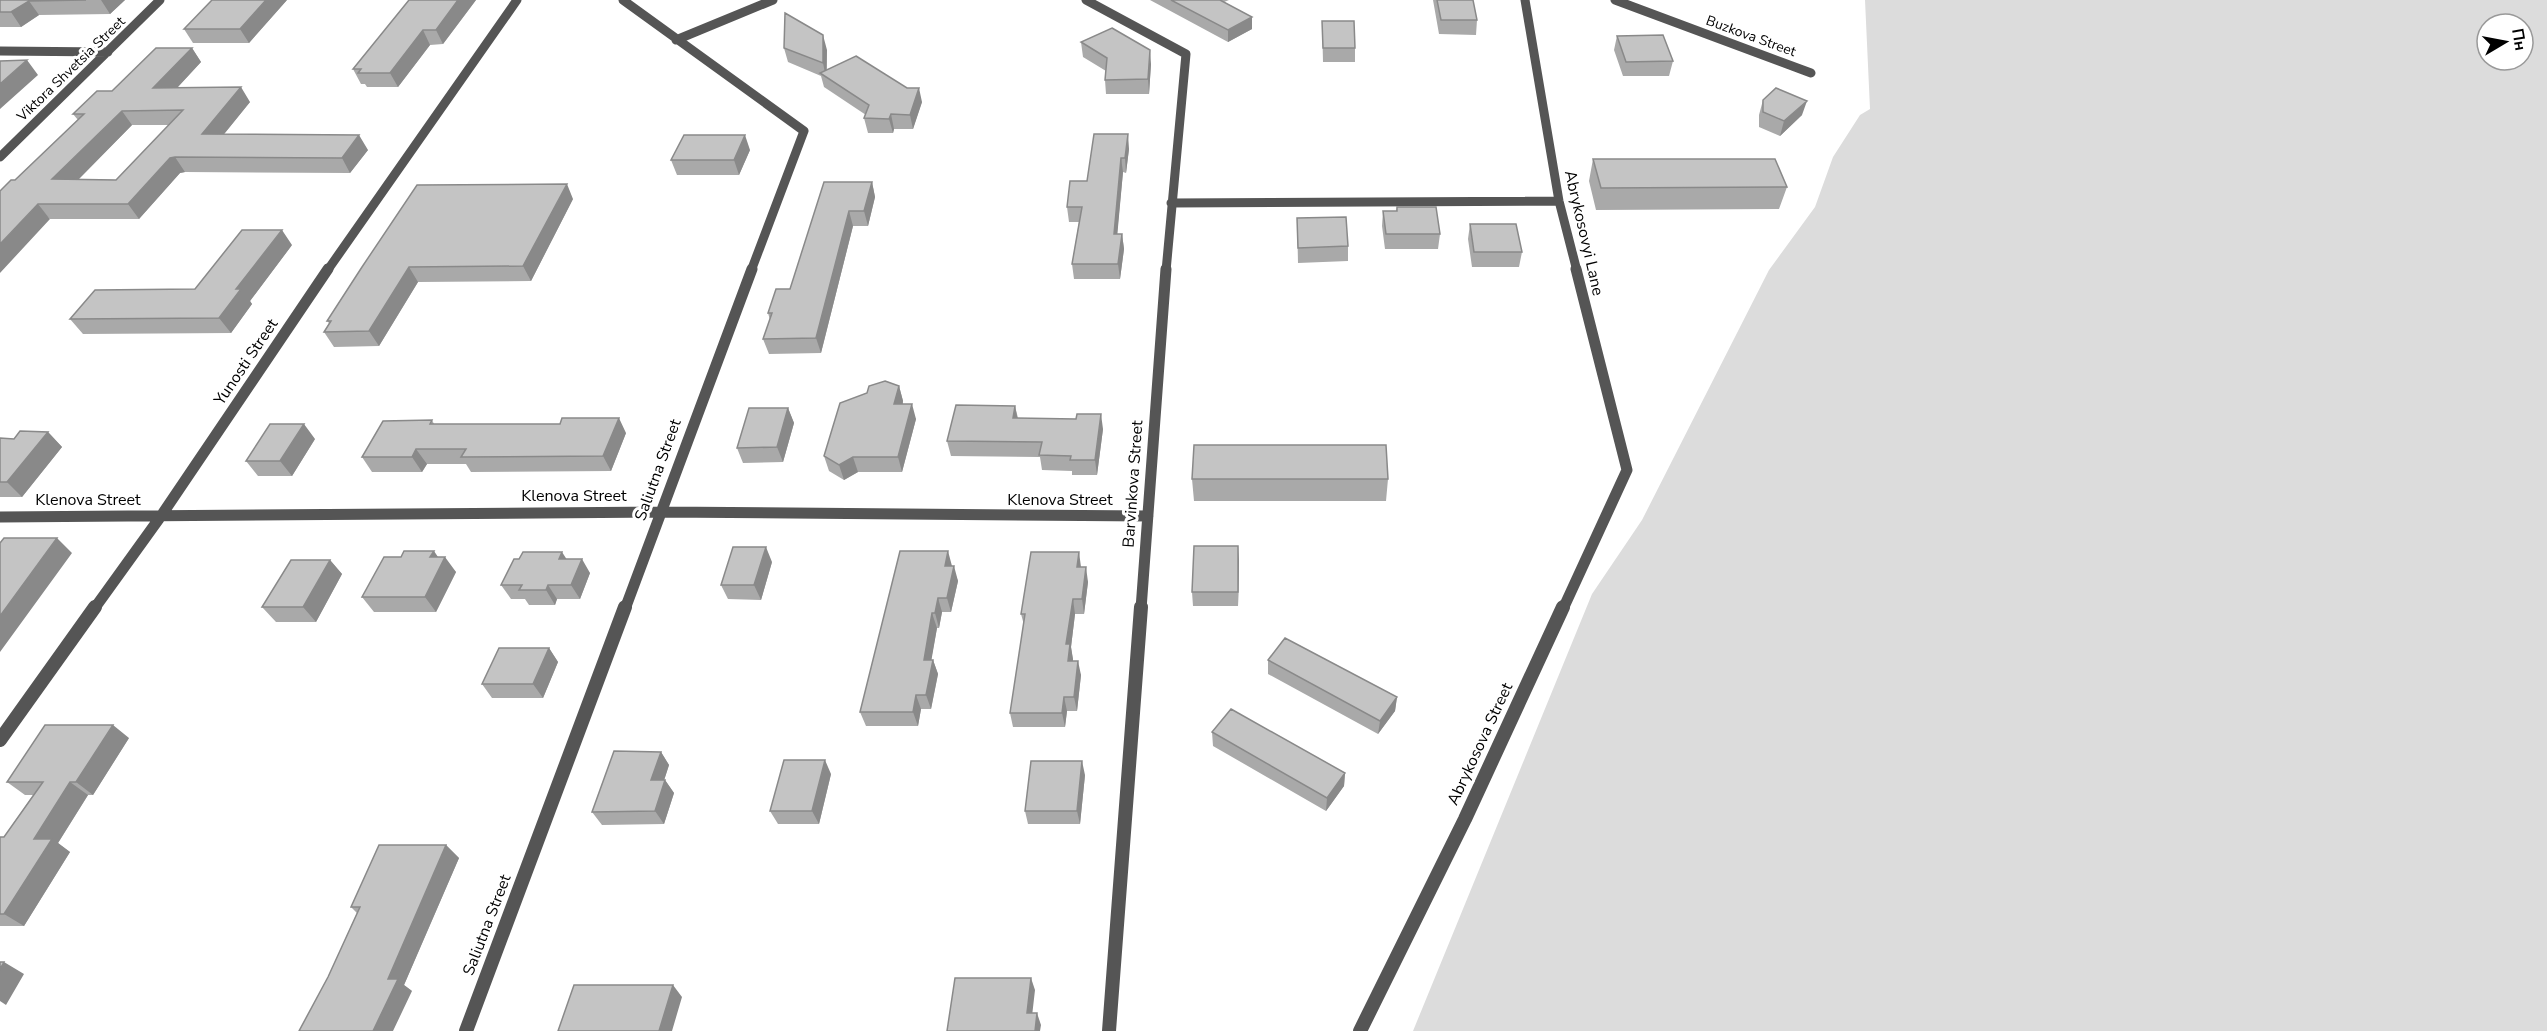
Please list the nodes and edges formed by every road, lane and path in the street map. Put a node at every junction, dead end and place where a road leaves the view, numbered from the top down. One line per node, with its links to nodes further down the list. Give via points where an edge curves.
1 (160, 0): 10 (street, Viktora Shvetsia Street)
2 (517, 0): 17 (street, Yunosti Street)
3 (623, 0): 8 (street, Saliutna Street)
4 (773, 0): 8 (street)
5 (1086, 0): 14 (street, Barvinkova Street, via 1186,54)
6 (1524, 0): 13 (street, Abrykosovyi Lane)
7 (1615, 0): 11 (street, Buzkova Street)
8 (676, 40): 16 (street, Saliutna Street, via 804,131)
9 (0, 51): 10 (street)
10 (108, 52): 12 (street, Viktora Shvetsia Street)
11 (1811, 73)
12 (0, 157)
13 (1559, 201): 14 (street); 15 (street, Abrykosovyi Lane)
14 (1171, 203): 18 (street, Barvinkova Street)
15 (1627, 470): 23 (street, Abrykosova Street, via 1465,819)
16 (662, 512): 17 (street, Klenova Street); 18 (street, Klenova Street); 21 (street, Saliutna Street)
17 (161, 516): 19 (street, Klenova Street); 20 (street, Yunosti Street)
18 (1148, 516): 22 (street, Barvinkova Street)
19 (0, 517)
20 (0, 740)
21 (466, 1031)
22 (1109, 1031)
23 (1360, 1031)

